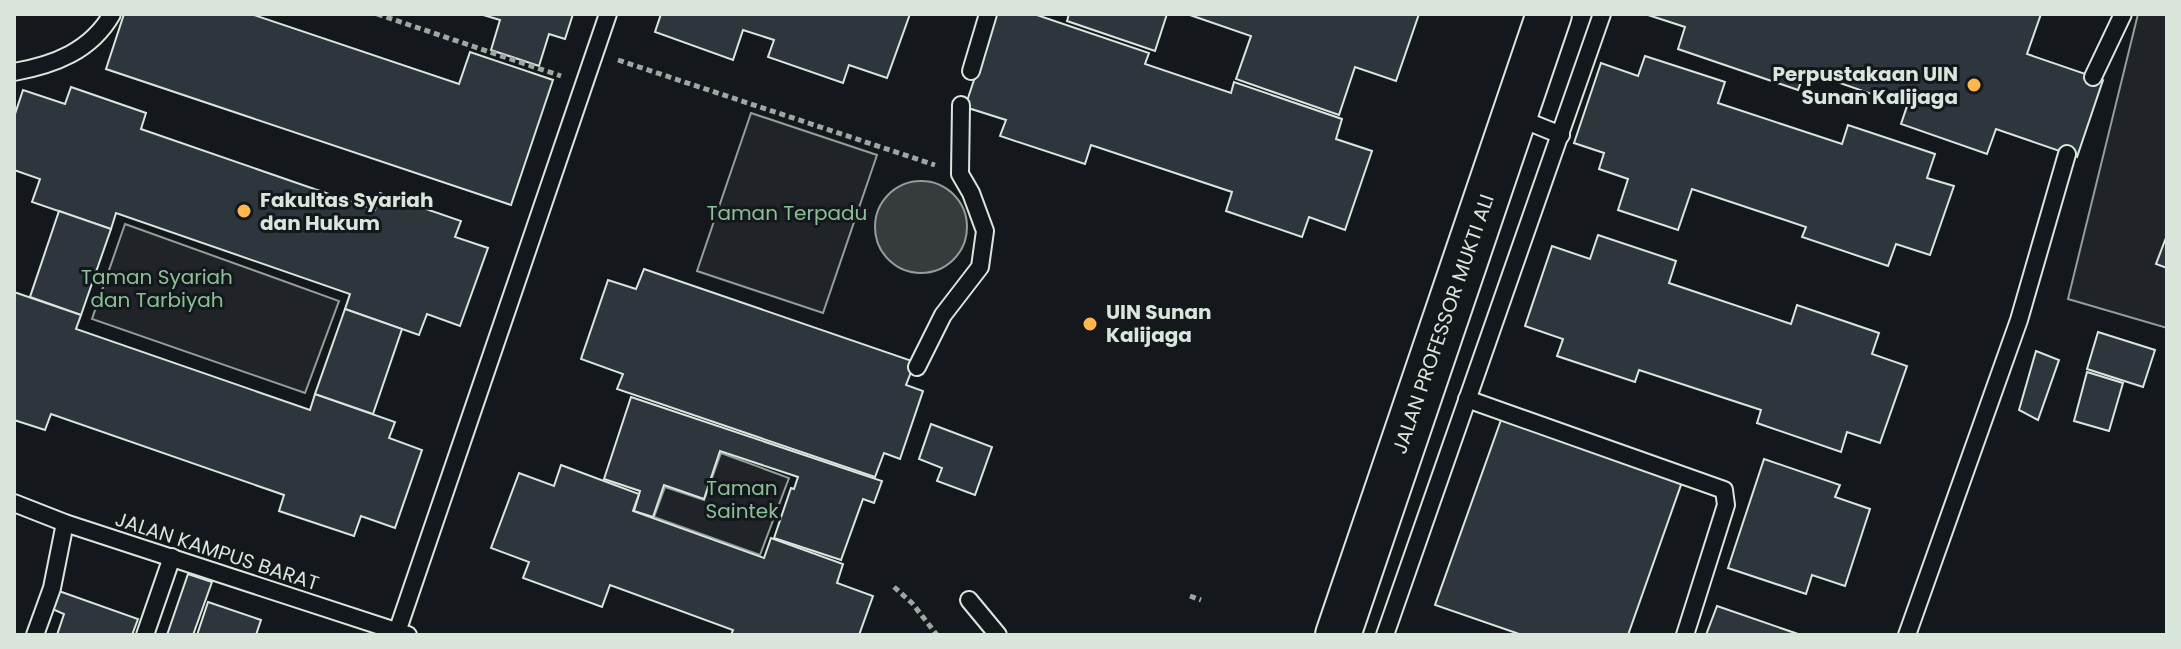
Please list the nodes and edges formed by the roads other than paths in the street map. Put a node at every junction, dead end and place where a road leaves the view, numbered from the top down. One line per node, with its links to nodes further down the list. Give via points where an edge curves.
1 (112, 14): 8 (lane, via 85,48 42,67)
2 (608, 14): 20 (lane)
3 (988, 14): 7 (lane)
4 (1549, 14): 11 (main road, JALAN PROFESSOR MUKTI ALI)
5 (1602, 14): 12 (lane)
6 (2123, 14): 9 (lane)
7 (971, 71)
8 (14, 72)
9 (2093, 77)
10 (961, 105): 14 (lane, via 960,174 985,231 980,267 943,315)
11 (1513, 115): 12 (lane); 24 (main road, JALAN PROFESSOR MUKTI ALI)
12 (1561, 135): 15 (lane)
13 (2067, 154): 27 (lane, via 2019,320)
14 (917, 367)
15 (1467, 399): 25 (lane); 26 (lane, via 1724,490 1726,505)
16 (14, 503): 17 (lane, JALAN KAMPUS BARAT)
17 (65, 523): 18 (lane, JALAN KAMPUS BARAT); 21 (lane, via 52,588)
18 (172, 557): 20 (lane, JALAN KAMPUS BARAT); 22 (lane)
19 (969, 600): 23 (lane)
20 (401, 634)
21 (35, 635)
22 (145, 635)
23 (998, 635)
24 (1338, 635)
25 (1385, 635)
26 (1685, 635)
27 (1907, 635)

